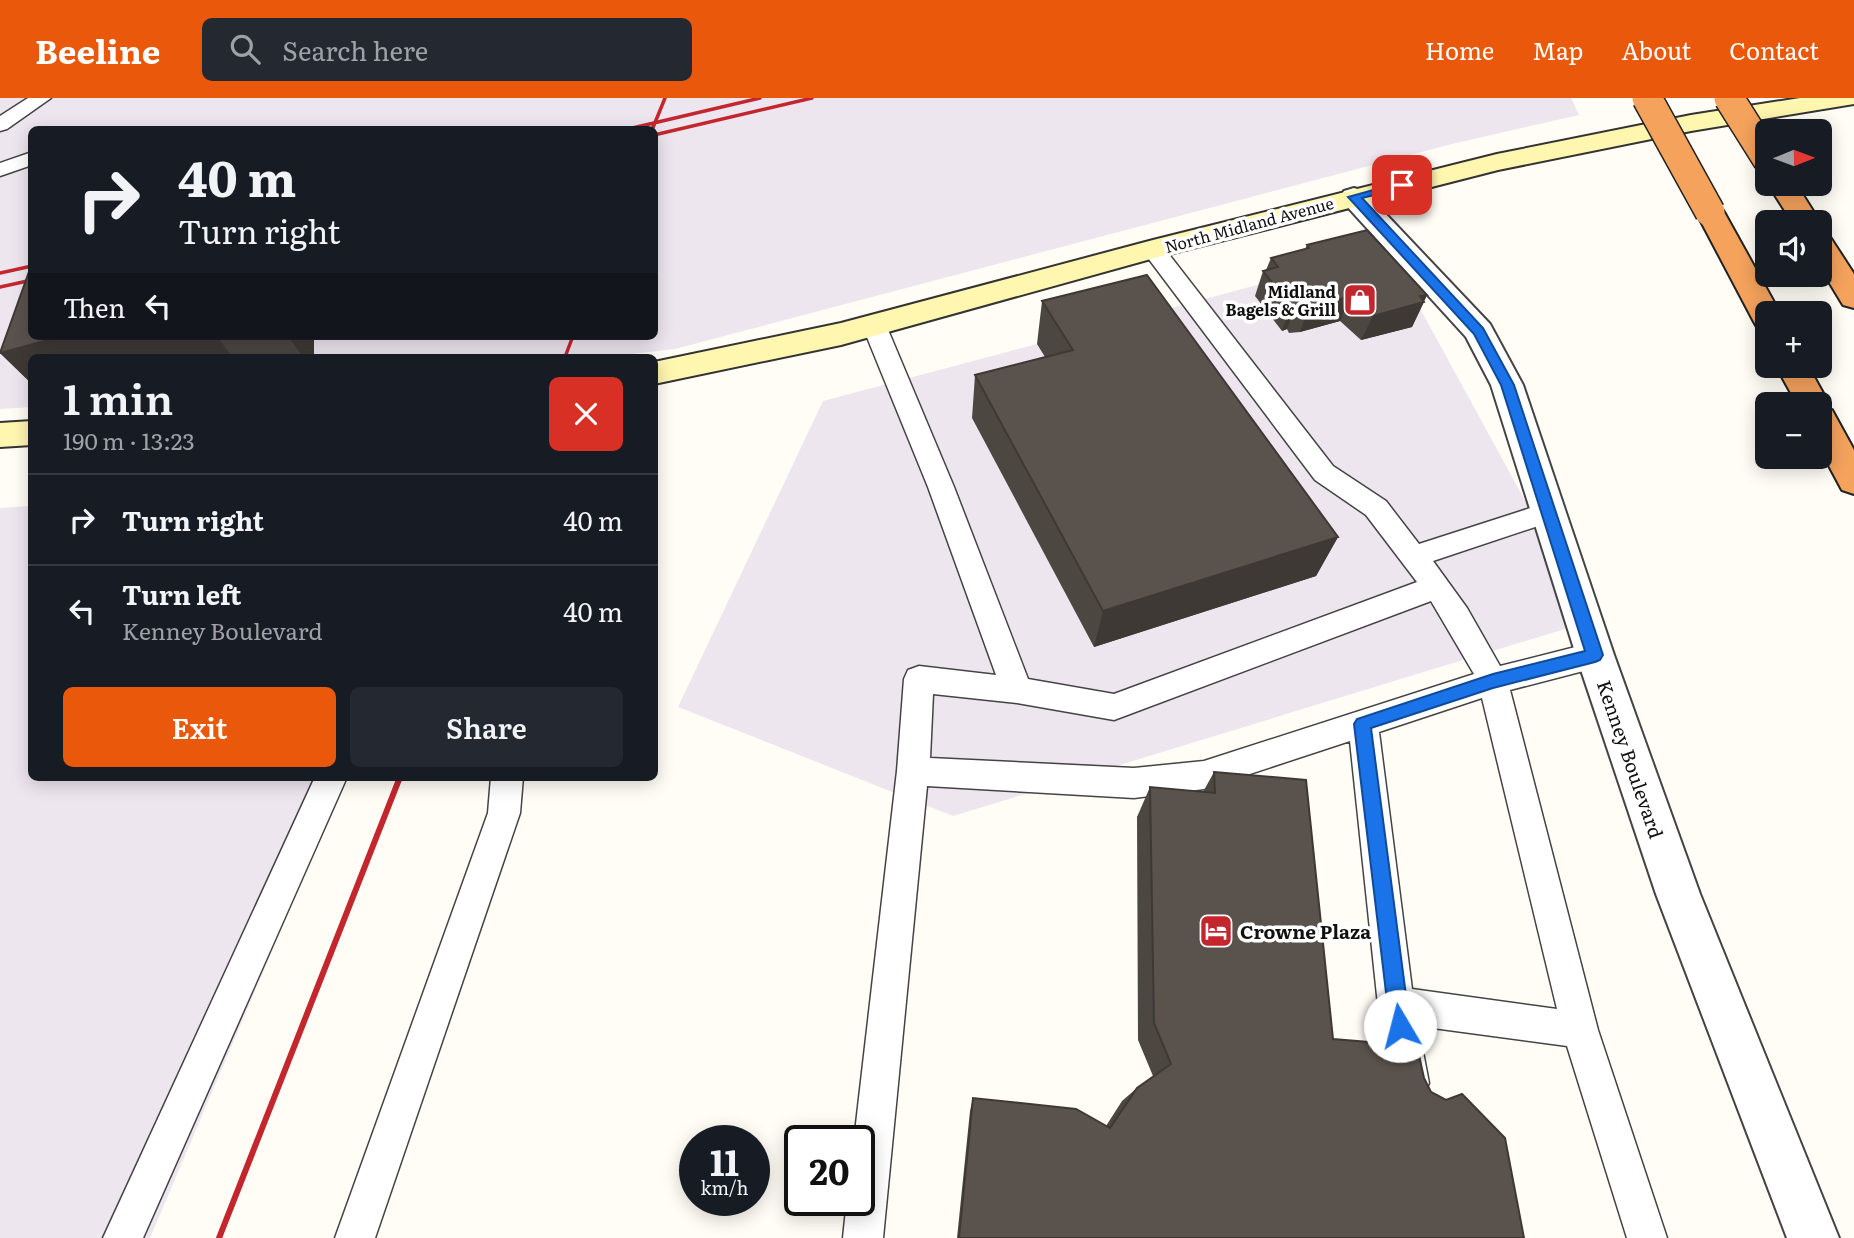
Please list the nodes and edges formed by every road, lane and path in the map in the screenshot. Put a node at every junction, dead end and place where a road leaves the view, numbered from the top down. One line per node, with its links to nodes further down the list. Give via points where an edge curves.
1 (41, 98): 5 (lane)
2 (1647, 98): 13 (highway, bridge)
3 (1729, 98): 6 (highway, bridge)
4 (1849, 98): 9 (street, North Midland Avenue, via 1592,142)
5 (0, 125)
6 (1755, 139)
7 (28, 160): 8 (lane)
8 (0, 170)
9 (1354, 197): 10 (street, North Midland Avenue); 20 (street, Kenney Boulevard, via 1479,331 1507,385)
10 (1153, 249): 14 (street, North Midland Avenue); 21 (lane, via 1324,474 1377,508)
11 (1832, 263): 12 (highway)
12 (1854, 298)
13 (1758, 301)
14 (874, 325): 15 (street, North Midland Avenue); 25 (lane)
15 (658, 372)
16 (28, 433): 17 (street)
17 (0, 435)
18 (1832, 440): 19 (highway)
19 (1854, 481)
20 (1549, 512): 21 (lane); 23 (street, Kenney Boulevard)
21 (1413, 557): 22 (lane)
22 (1437, 587): 24 (lane); 25 (lane, via 1114,707)
23 (1595, 655): 24 (lane); 37 (street, Kenney Boulevard, via 1678,894)
24 (1493, 681): 26 (lane); 31 (lane)
25 (1017, 690): 27 (lane, via 919,679)
26 (1363, 724): 27 (lane, via 1204,775 1134,783); 30 (lane)
27 (913, 771): 35 (lane)
28 (329, 781): 33 (lane)
29 (508, 781): 34 (lane, via 504,813)
30 (1396, 1004): 31 (lane); 32 (lane)
31 (1580, 1030): 36 (lane)
32 (1411, 1091)
33 (123, 1238)
34 (355, 1238)
35 (863, 1238)
36 (1647, 1238)
37 (1813, 1238)

